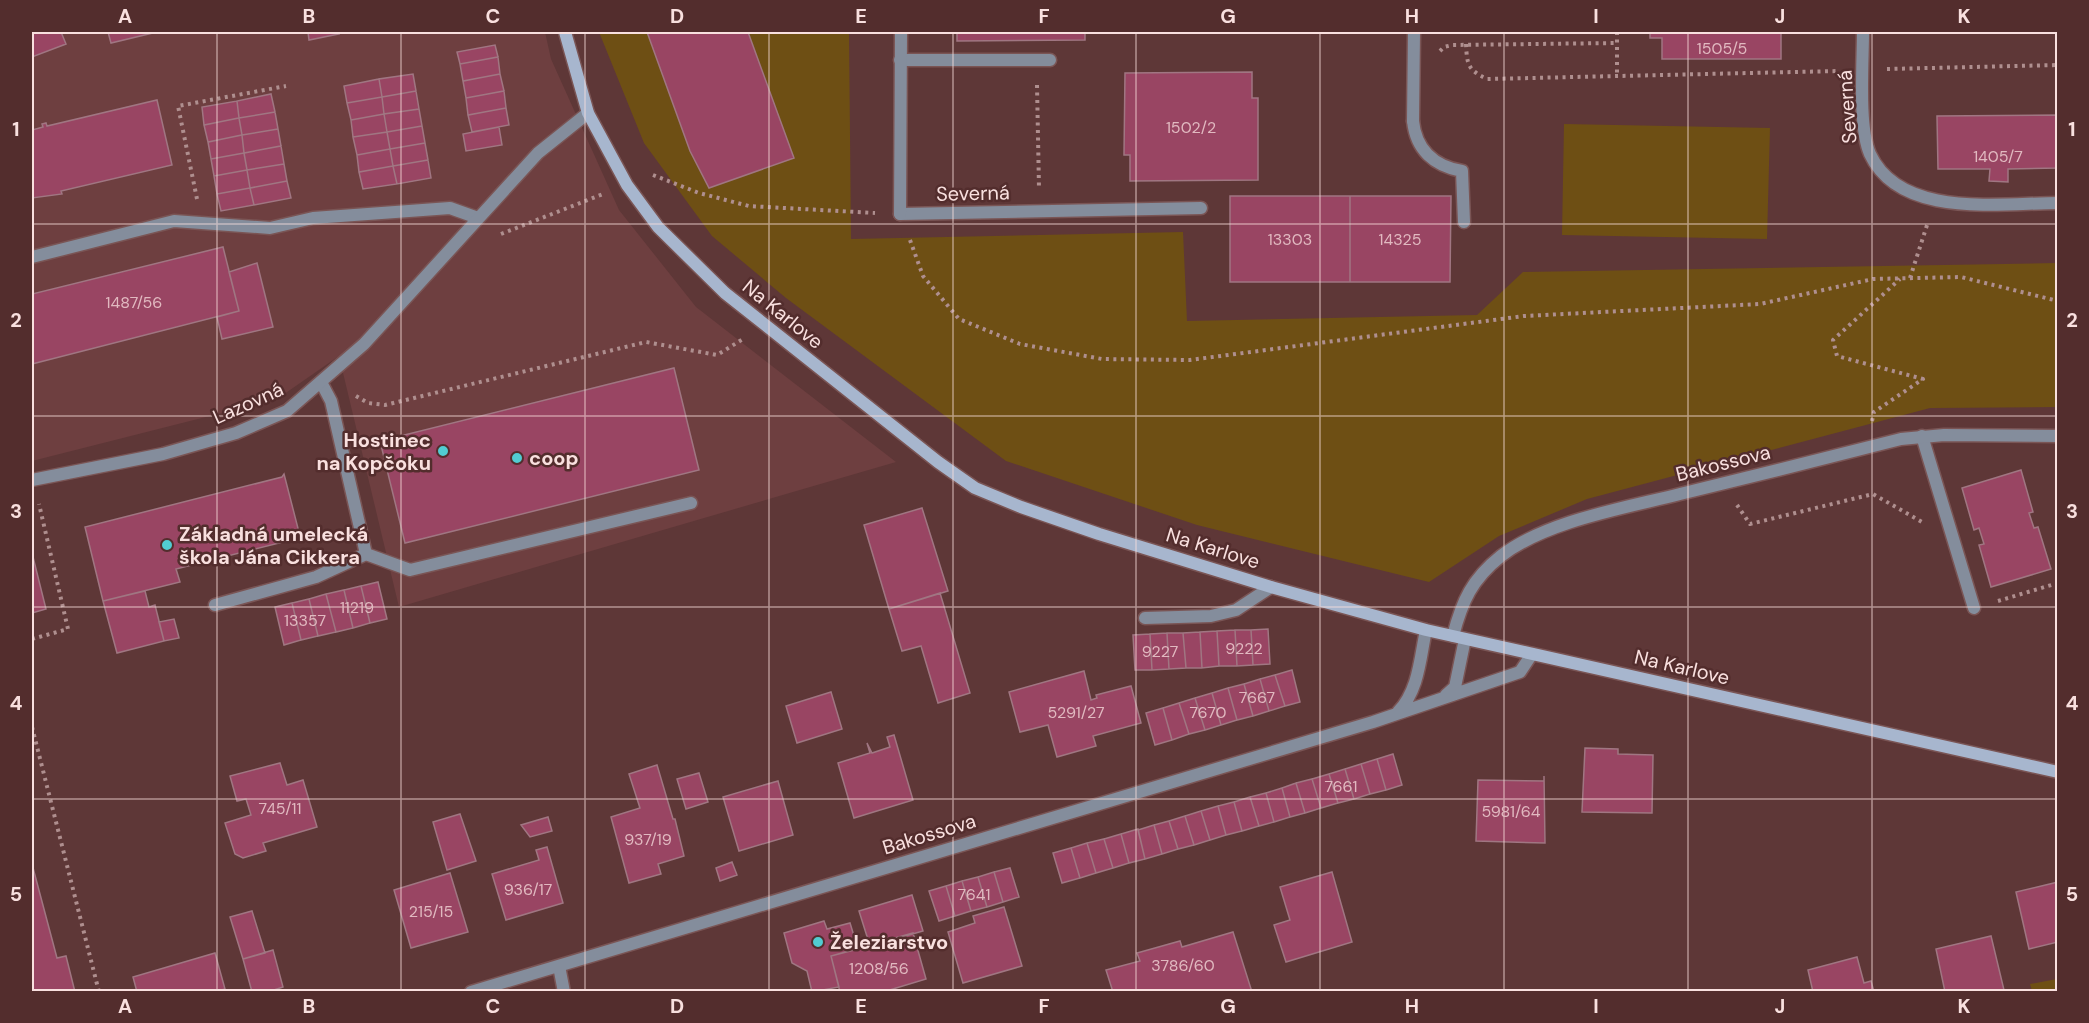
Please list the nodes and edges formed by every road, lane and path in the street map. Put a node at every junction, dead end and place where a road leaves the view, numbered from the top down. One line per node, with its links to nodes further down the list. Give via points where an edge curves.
1 (565, 32): 16 (street, Na Karlove)
2 (901, 32): 9 (street)
3 (1414, 32): 25 (street, via 1414,134 1422,150 1435,162 1462,171)
4 (1617, 32): 6 (path)
5 (1863, 32): 13 (street, Severná)
6 (1617, 43): 7 (path); 14 (path)
7 (1466, 44): 8 (path, via 1444,46); 14 (path, via 1467,61 1473,73 1487,80)
8 (1437, 56)
9 (900, 60): 10 (street); 23 (street)
10 (1037, 60): 11 (street); 22 (path)
11 (1050, 60)
12 (2058, 66): 13 (path)
13 (1863, 70): 14 (path); 19 (street, Severná, via 1864,124 1870,153 1886,177)
14 (1617, 76)
15 (286, 86): 26 (path, via 178,106)
16 (588, 113): 24 (street, Lazovná, via 538,153); 44 (street, Na Karlove, via 627,186 658,227 725,293 975,488 1021,507)
17 (653, 175): 23 (path, via 748,206)
18 (605, 193): 27 (path)
19 (1934, 202): 20 (street, Severná); 29 (path)
20 (2058, 203)
21 (1201, 208): 22 (street, Severná)
22 (1040, 212): 23 (street, Severná)
23 (900, 214): 30 (path, via 923,276 959,319 1020,344 1102,359 1190,360 1524,316 1760,304 1873,279)
24 (478, 218): 26 (street, via 450,208 313,218 270,228); 33 (street, Lazovná, via 364,344)
25 (1464, 222)
26 (202, 223): 28 (street, via 174,221)
27 (495, 236)
28 (32, 256)
29 (1910, 278): 30 (path); 31 (path, via 1960,277)
30 (1900, 279): 37 (path, via 1833,340 1837,356 1923,379 1874,412)
31 (2058, 301)
32 (717, 355): 34 (path, via 646,342 385,405)
33 (322, 384): 38 (street, Lazovná, via 287,411 236,433 164,454); 42 (street, via 331,401)
34 (355, 396)
35 (1922, 436): 36 (street, Bakossova); 37 (street, Bakossova); 41 (street)
36 (2058, 436)
37 (1866, 448): 49 (street, Bakossova, via 1585,517 1520,544 1478,577 1461,602)
38 (33, 480): 50 (path, via 68,628)
39 (1731, 496): 41 (path, via 1750,524 1873,494)
40 (691, 503): 42 (street, via 410,570)
41 (1954, 541): 46 (street)
42 (366, 554): 45 (street, via 316,577)
43 (2058, 583): 46 (path)
44 (1271, 587): 47 (street, via 1236,610 1211,616); 48 (street, Na Karlove)
45 (215, 605)
46 (1974, 608)
47 (1145, 618)
48 (1426, 630): 49 (street, Na Karlove); 53 (street, via 1417,678 1408,701)
49 (1459, 637): 51 (street, Na Karlove); 52 (street, Bakossova, via 1455,687)
50 (32, 639)
51 (1532, 654): 52 (street, Bakossova, via 1520,672); 55 (street, Na Karlove)
52 (1443, 697): 53 (street, Bakossova)
53 (1397, 712): 56 (street, Bakossova)
54 (32, 727): 57 (path)
55 (2058, 772)
56 (559, 966): 58 (street, Bakossova); 59 (street)
57 (99, 992)
58 (471, 992)
59 (564, 992)

